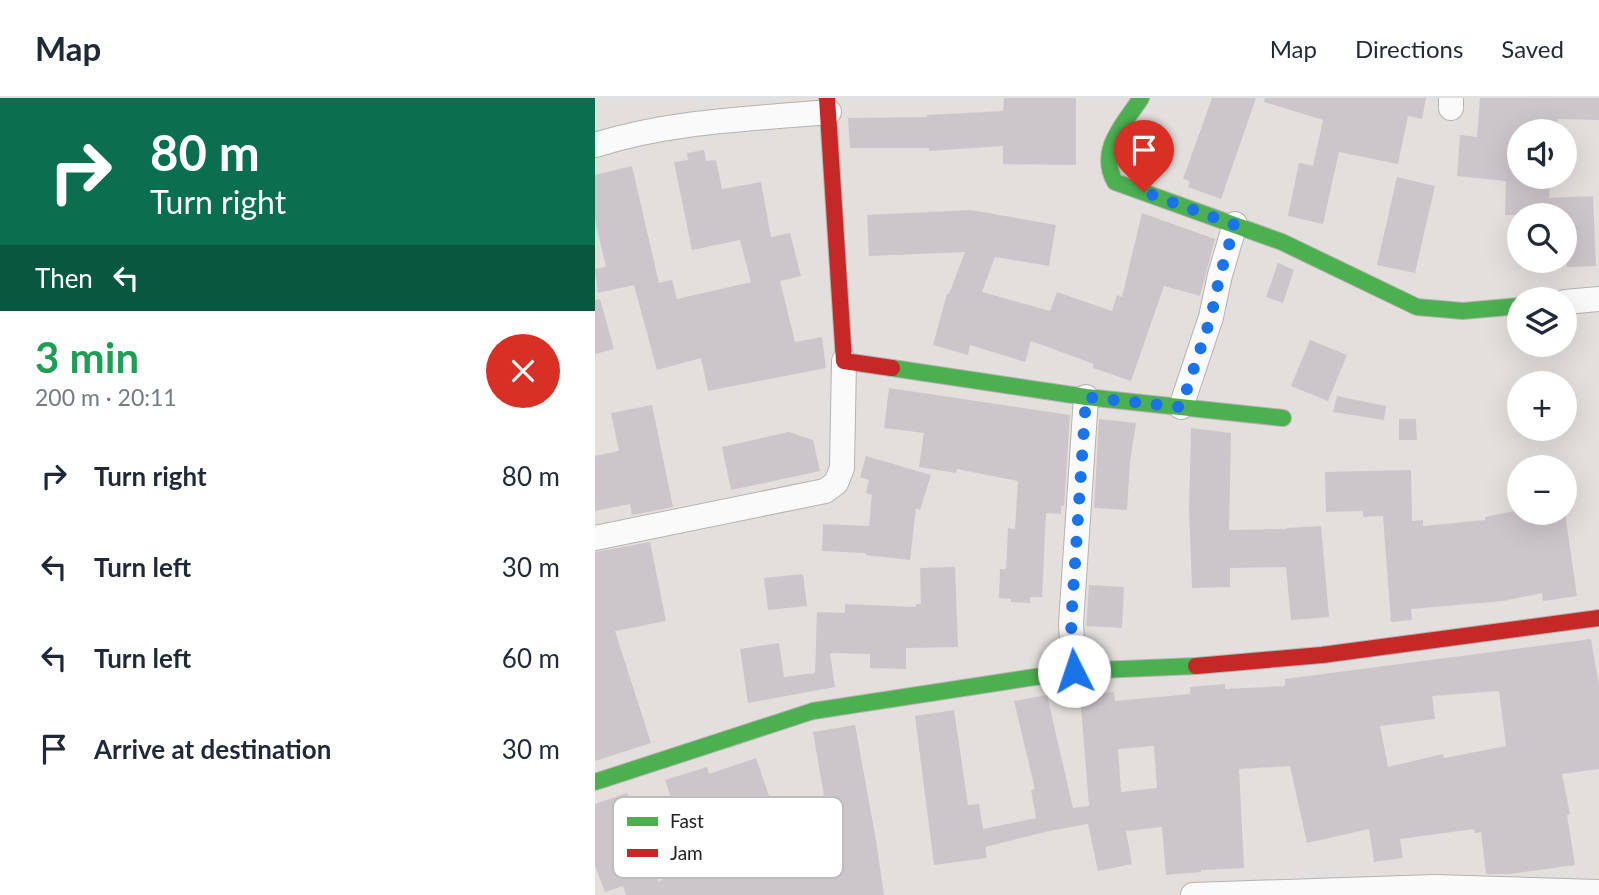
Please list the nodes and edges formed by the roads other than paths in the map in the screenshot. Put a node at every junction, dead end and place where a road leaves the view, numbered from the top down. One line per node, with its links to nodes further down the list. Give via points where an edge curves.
1 (1141, 98): 4 (street, via 1110,145 1110,173 1115,182)
2 (828, 105): 3 (street, via 642,131); 8 (street)
3 (595, 145)
4 (1235, 225): 7 (street, via 1282,242 1417,307 1463,311); 10 (street)
5 (1599, 299): 6 (street)
6 (1577, 301)
7 (1507, 307)
8 (844, 361): 9 (street); 12 (street, via 842,468 836,483 825,491)
9 (1086, 397): 10 (street); 14 (street, via 1071,624)
10 (1181, 407): 11 (street)
11 (1283, 418)
12 (595, 538)
13 (1599, 618): 14 (street, via 1322,655 1178,668)
14 (1074, 671): 15 (street, via 813,711)
15 (595, 782)
16 (1599, 892): 17 (street, via 1434,887)
17 (1193, 895)

